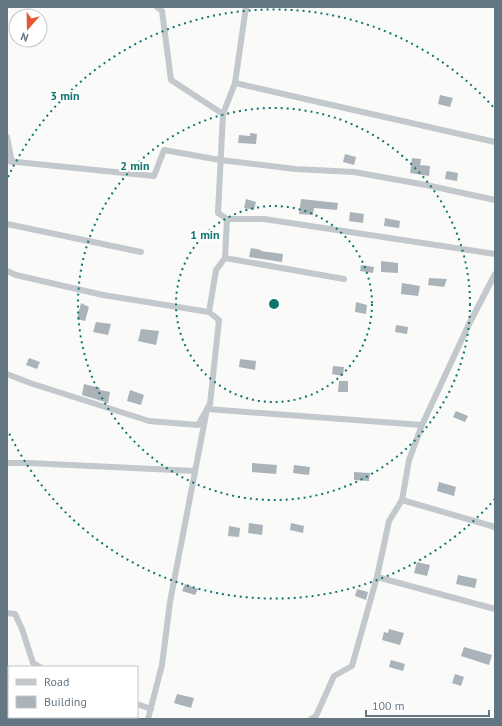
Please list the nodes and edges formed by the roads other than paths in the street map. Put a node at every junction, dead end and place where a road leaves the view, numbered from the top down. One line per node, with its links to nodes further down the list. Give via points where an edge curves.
1 (156, 7): 4 (street, via 162,10 172,80)
2 (246, 7): 3 (street)
3 (235, 83): 4 (street); 6 (street)
4 (223, 114): 7 (street)
5 (7, 137): 8 (street)
6 (495, 142)
7 (220, 160): 8 (street, via 164,150 154,176); 9 (street, via 295,169 354,172); 10 (street, via 218,213)
8 (9, 162)
9 (495, 200)
10 (227, 218): 13 (street, via 264,219); 14 (street)
11 (7, 224): 12 (street)
12 (141, 252)
13 (495, 254)
14 (225, 258): 17 (street); 18 (street, via 216,270)
15 (7, 271): 18 (street, via 103,295)
16 (495, 274): 21 (street)
17 (344, 279)
18 (209, 312): 20 (street, via 219,320 210,404)
19 (7, 374): 20 (street, via 148,421 198,425)
20 (207, 409): 21 (street); 23 (street)
21 (422, 425): 24 (street, via 409,460)
22 (7, 463): 23 (street)
23 (195, 471): 31 (street, via 170,602 162,665)
24 (402, 500): 25 (street); 26 (street, via 389,521)
25 (495, 527)
26 (377, 577): 27 (street); 33 (street, via 352,666 334,676 316,716)
27 (495, 609)
28 (7, 613): 29 (street, via 15,614 33,663)
29 (38, 666)
30 (138, 704): 31 (street)
31 (151, 709): 32 (street)
32 (148, 719)
33 (311, 719)

